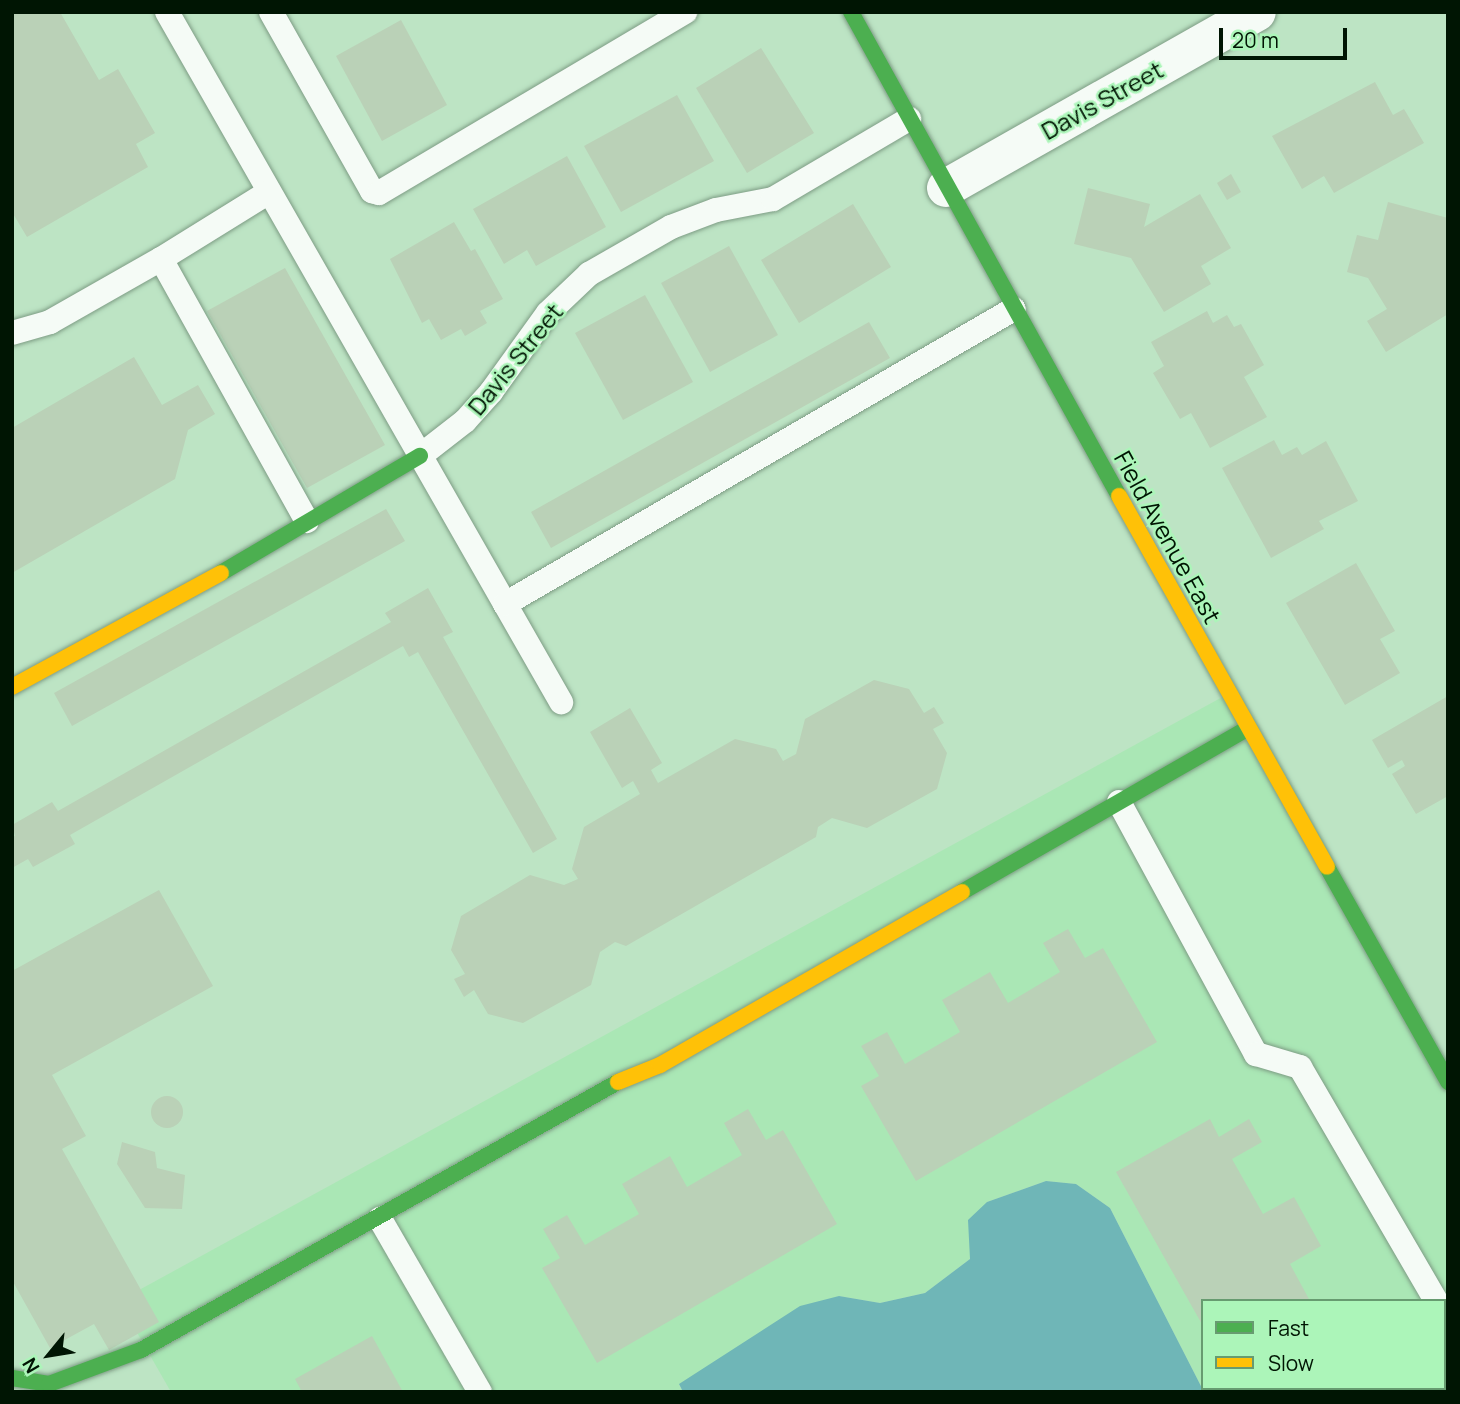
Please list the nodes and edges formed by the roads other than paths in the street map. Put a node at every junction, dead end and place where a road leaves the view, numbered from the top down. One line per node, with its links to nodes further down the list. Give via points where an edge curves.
1 (167, 12): 8 (lane)
2 (271, 12): 3 (lane, via 372,191 379,192)
3 (685, 12)
4 (851, 12): 6 (street, Field Avenue East)
5 (1257, 12): 7 (street, Davis Street)
6 (909, 119): 7 (street, Field Avenue East); 12 (lane, Davis Street, via 773,199 716,210 671,227 589,274 548,313 465,421)
7 (946, 188): 10 (street, Field Avenue East)
8 (270, 192): 9 (lane); 12 (lane)
9 (161, 258): 11 (lane, via 50,322); 13 (lane)
10 (1014, 309): 14 (lane); 17 (street, Field Avenue East)
11 (12, 333)
12 (420, 456): 13 (street); 14 (lane)
13 (307, 521): 15 (street)
14 (505, 604): 16 (lane)
15 (12, 687)
16 (561, 702)
17 (1248, 728): 18 (street); 19 (street, Field Avenue East)
18 (1119, 802): 20 (street); 21 (lane, via 1256,1054 1300,1067)
19 (1448, 1082)
20 (380, 1219): 22 (street, via 141,1350 49,1384); 23 (lane)
21 (1435, 1299)
22 (12, 1378)
23 (480, 1392)

